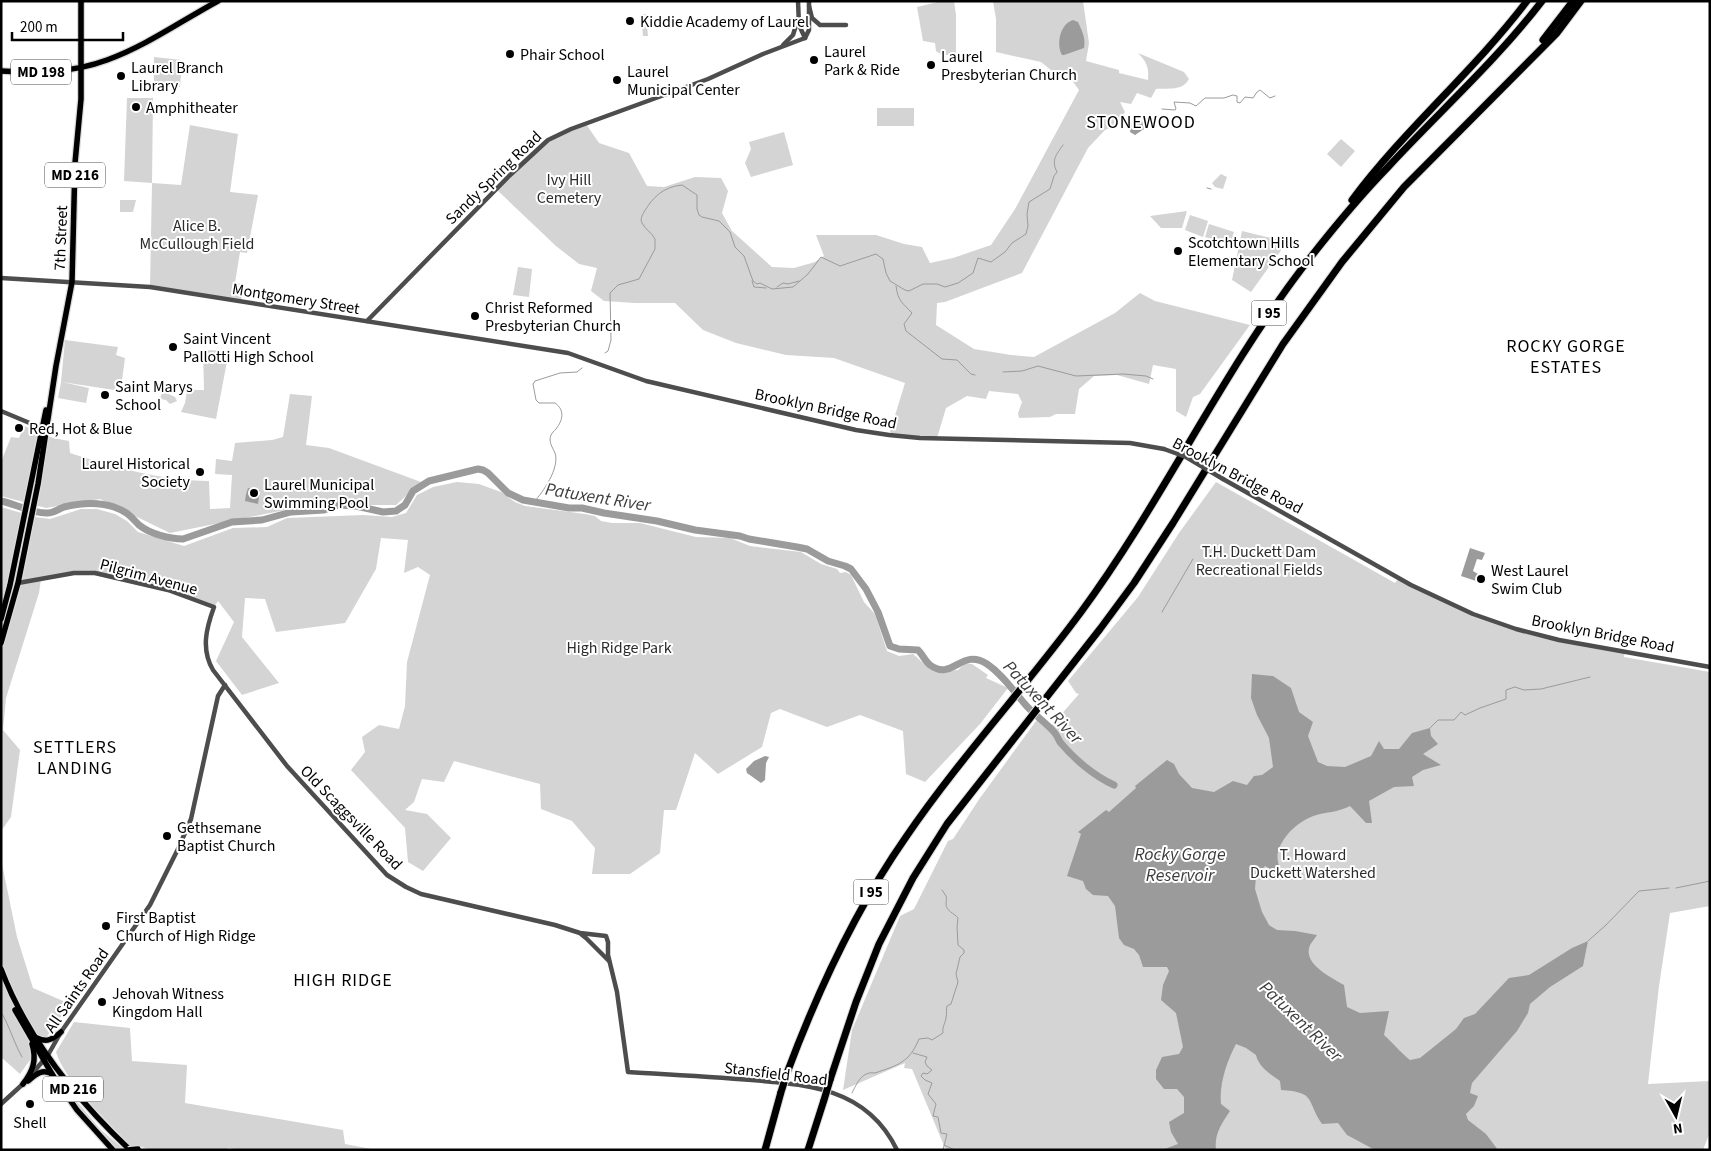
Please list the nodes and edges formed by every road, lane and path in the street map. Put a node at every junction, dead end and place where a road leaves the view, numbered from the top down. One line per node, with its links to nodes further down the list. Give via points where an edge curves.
1 (80, 1): 13 (main road, 7th Street / MD 216)
2 (218, 1): 13 (main road, MD 198, via 124,53)
3 (798, 1): 9 (street)
4 (1526, 1): 16 (highway, via 1382,163)
5 (1542, 1): 16 (highway, I 95, via 1502,50 1387,168)
6 (1573, 1): 15 (highway, I 95)
7 (1581, 1): 15 (highway, via 1557,33)
8 (809, 4): 10 (street, via 812,18 820,25); 11 (street, via 809,30)
9 (798, 16): 11 (street); 12 (street, via 793,35)
10 (846, 25)
11 (805, 38): 12 (street, Sandy Spring Road)
12 (780, 47): 19 (street, Sandy Spring Road, via 548,140)
13 (81, 68): 14 (main road, MD 198, via 46,72); 18 (main road, 7th Street / MD 216)
14 (1, 70)
15 (1508, 80): 48 (highway, I 95, bridge, via 1404,188 1322,288 1118,605 947,824 913,878 879,944 856,1002)
16 (1324, 239): 47 (highway, I 95, bridge, via 1233,368 1113,568 916,822 866,900 820,991 781,1092)
17 (1, 278): 18 (street, Montgomery Street)
18 (72, 282): 19 (street, Montgomery Street, via 150,287); 22 (main road, 7th Street / MD 216)
19 (367, 321): 20 (street, Montgomery Street, via 568,353)
20 (586, 359): 27 (street, Brooklyn Bridge Road, bridge, via 646,381 880,434 920,438 1130,442 1164,449 1186,457 1411,585 1473,614 1559,640)
21 (1, 411): 22 (street)
22 (45, 430): 23 (main road, 7th Street / MD 216); 25 (main road, 7th Street / MD 216)
23 (18, 583): 24 (street, Pilgrim Avenue, via 74,573 95,573 168,590); 26 (main road, MD 216)
24 (214, 607): 28 (street, Old Scaggsville Road, via 207,628 206,648 210,664)
25 (1, 619)
26 (1, 643)
27 (1710, 667)
28 (225, 685): 29 (street, Old Scaggsville Road, via 298,779 393,879 420,894); 38 (street, All Saints Road, via 218,696 187,832 150,905)
29 (580, 933): 30 (street, Old Scaggsville Road); 31 (street, Old Scaggsville Road)
30 (597, 935): 31 (street); 32 (street, via 606,936)
31 (592, 944): 33 (street)
32 (608, 945): 33 (street, via 603,950); 34 (street)
33 (596, 949): 34 (street)
34 (609, 962): 49 (street, Stansfield Road, via 617,992 628,1072 743,1079 819,1088 866,1110 882,1124)
35 (1, 968): 36 (main road, MD 216)
36 (7, 984): 37 (main road, MD 216); 39 (main road, MD 216)
37 (21, 1022): 40 (main road, MD 216); 42 (main road, via 31,1042 34,1059 32,1071)
38 (61, 1032): 39 (main road, via 49,1040); 40 (street, All Saints Road)
39 (36, 1037): 40 (main road, MD 216)
40 (46, 1057): 41 (main road, MD 216); 42 (street, All Saints Road); 46 (main road, MD 216)
41 (52, 1074): 42 (main road, via 41,1072); 45 (main road, MD 216, via 77,1110)
42 (23, 1084): 43 (street, All Saints Road)
43 (1, 1104)
44 (140, 1149): 46 (main road, bridge)
45 (113, 1150)
46 (129, 1150)
47 (764, 1150)
48 (808, 1150)
49 (897, 1150)

